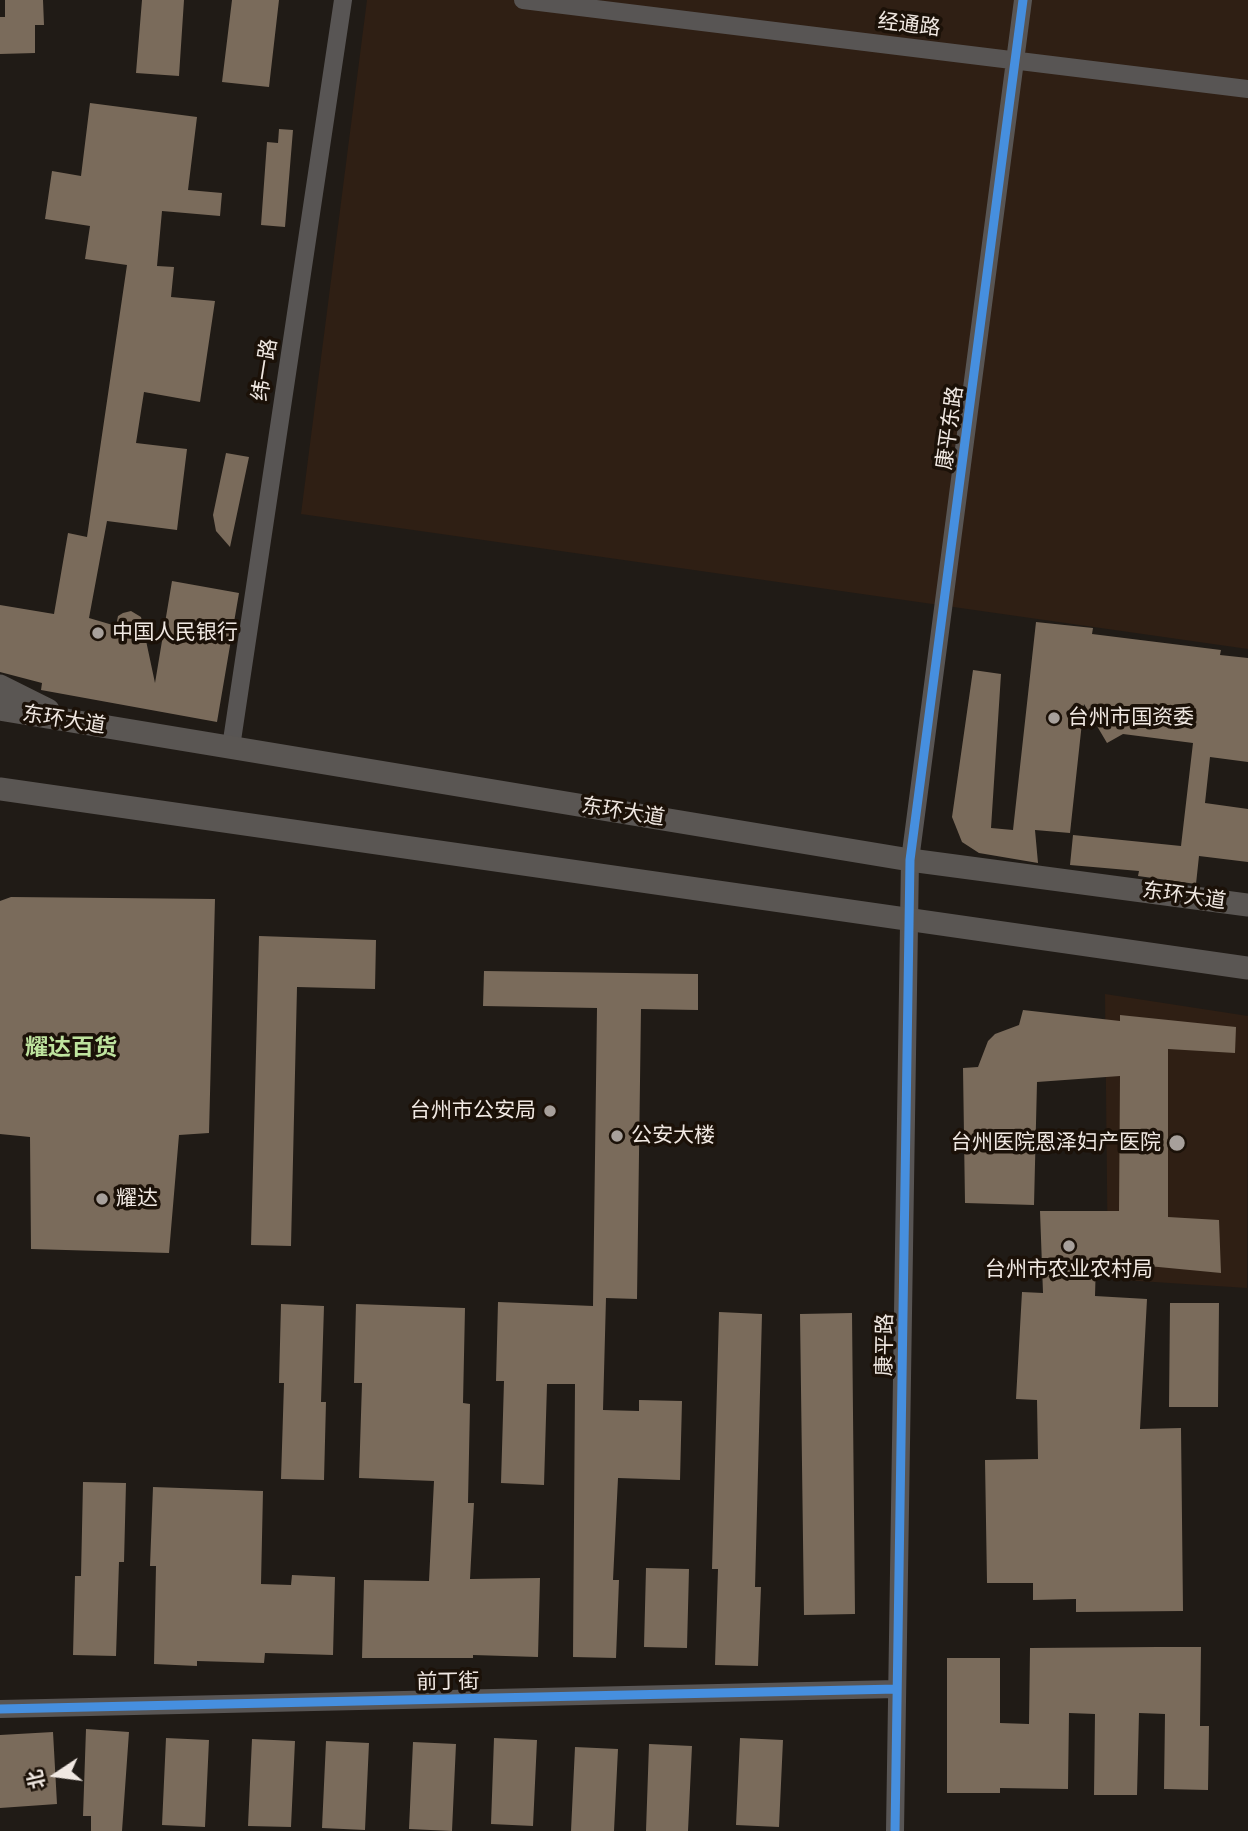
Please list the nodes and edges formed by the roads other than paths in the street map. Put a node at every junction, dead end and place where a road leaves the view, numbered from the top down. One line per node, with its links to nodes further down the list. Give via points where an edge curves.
1 (344, 0): 9 (street, 纬一路)
2 (523, 0): 4 (street, 经通路)
3 (1023, 0): 4 (street, 康平东路)
4 (1016, 61): 5 (street, 经通路); 11 (street, 康平东路)
5 (1248, 89)
6 (0, 686): 8 (main road)
7 (0, 709): 8 (main road, 东环大道)
8 (66, 720): 9 (main road, 东环大道)
9 (231, 747): 11 (main road, 东环大道)
10 (2, 790): 13 (main road)
11 (910, 860): 12 (main road, 东环大道); 13 (street, 康平路)
12 (1248, 905)
13 (909, 920): 14 (main road); 15 (street, 康平路)
14 (1248, 968)
15 (897, 1689): 16 (street, 前丁街); 17 (street, 康平路)
16 (0, 1709)
17 (895, 1831)

